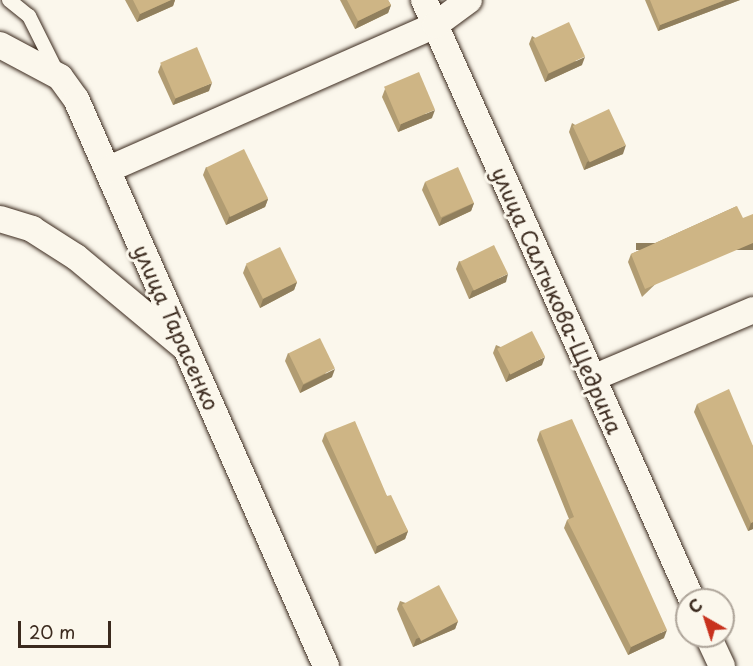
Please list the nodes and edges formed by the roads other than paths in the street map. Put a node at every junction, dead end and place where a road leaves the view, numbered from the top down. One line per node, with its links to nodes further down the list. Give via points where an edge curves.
1 (9, 0): 6 (lane, улица Тарасенко, via 29,16)
2 (424, 0): 4 (street, улица Салтыкова-Щедрина)
3 (469, 0): 4 (street)
4 (435, 25): 7 (street); 11 (street, улица Салтыкова-Щедрина)
5 (0, 45): 6 (street)
6 (60, 77): 7 (street, улица Тарасенко, via 76,99)
7 (108, 169): 10 (street, улица Тарасенко)
8 (0, 219): 10 (street, via 32,229 76,256)
9 (753, 310): 11 (street)
10 (187, 349): 14 (street, улица Тарасенко)
11 (593, 378): 12 (street, улица Салтыкова-Щедрина)
12 (687, 588)
13 (714, 648): 15 (street)
14 (327, 666)
15 (722, 666)

